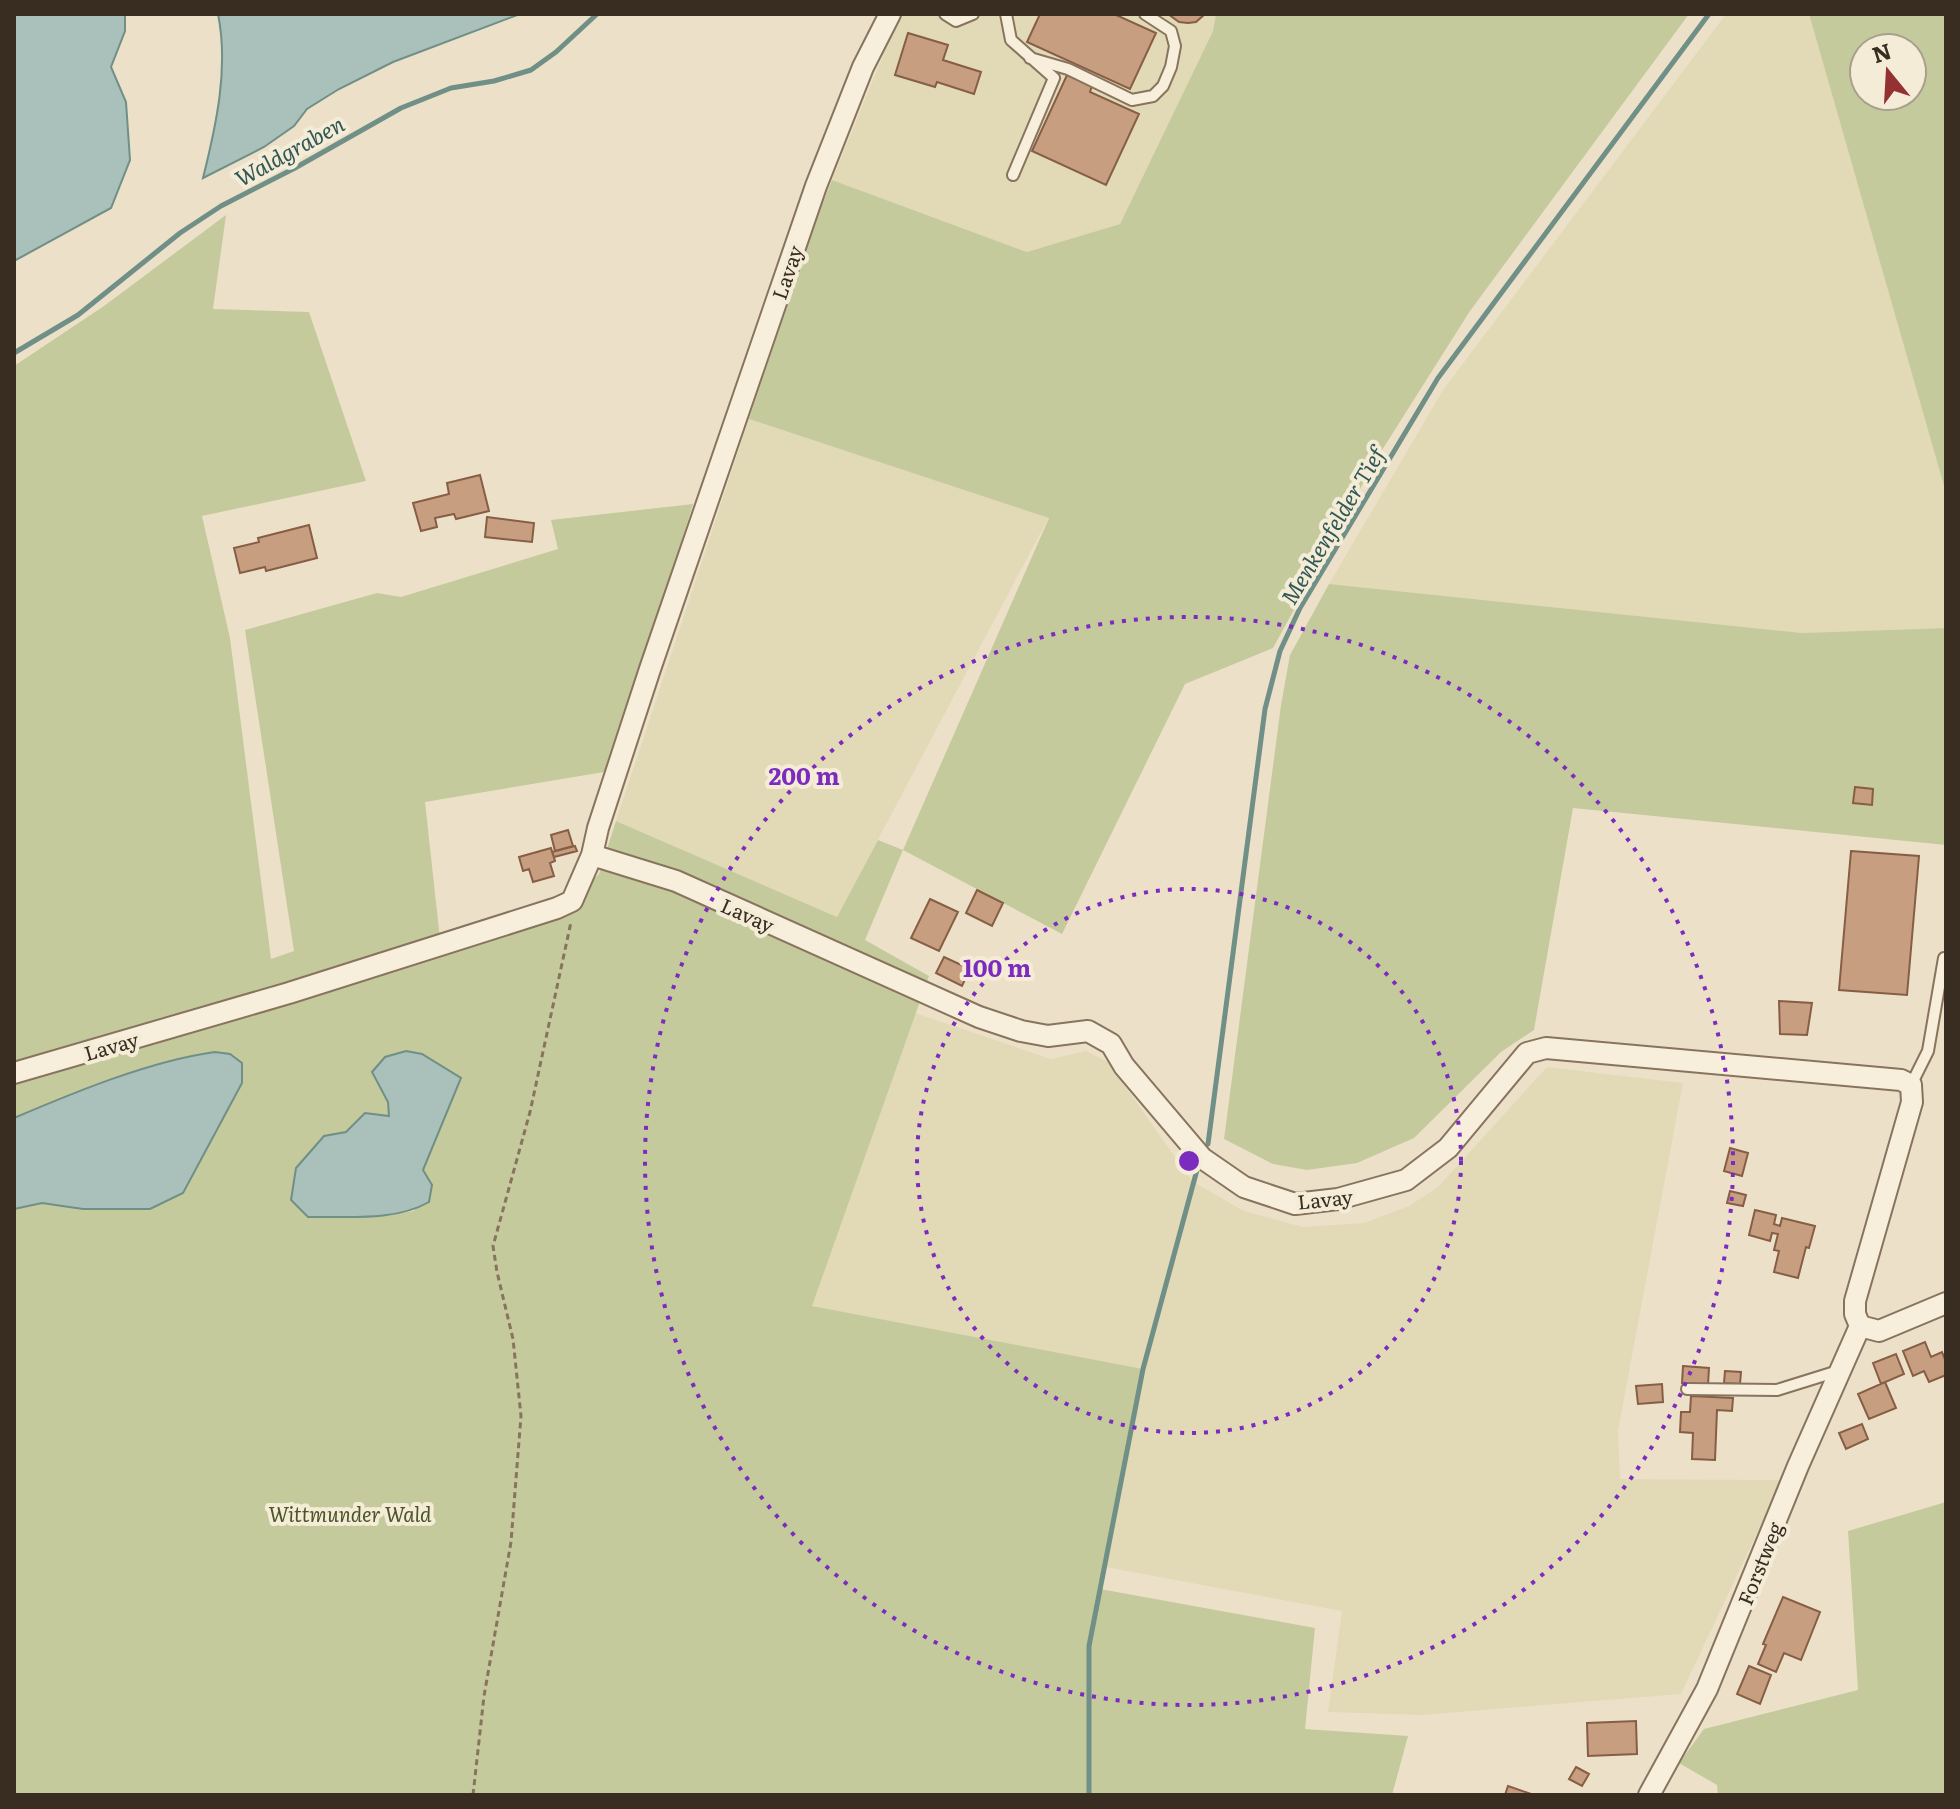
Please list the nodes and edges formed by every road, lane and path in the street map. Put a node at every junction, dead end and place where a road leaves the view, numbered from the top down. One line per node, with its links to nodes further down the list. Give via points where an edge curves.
1 (890, 14): 8 (street, Lavay, via 816,186 650,669)
2 (945, 14): 3 (lane, via 956,21)
3 (973, 14)
4 (1006, 14): 6 (lane, via 1011,40)
5 (1145, 14): 6 (lane, via 1171,31 1175,46 1163,86 1153,96 1132,100 1068,69)
6 (1030, 58): 7 (lane, via 1054,78)
7 (1013, 175)
8 (592, 855): 9 (street, Lavay); 12 (street, Lavay, via 676,881 979,1017 1048,1036 1088,1031 1111,1044 1202,1158 1244,1187 1295,1204 1338,1199 1406,1180 1448,1148 1527,1053 1546,1048)
9 (572, 901): 11 (street, Lavay, via 304,989); 17 (path, via 530,1112 493,1246 513,1339 521,1416 511,1542)
10 (1944, 958): 12 (lane, via 1928,1051)
11 (14, 1073)
12 (1911, 1085): 14 (street, Forstweg, via 1912,1102 1855,1301)
13 (1946, 1303): 14 (street, via 1879,1331)
14 (1860, 1326): 15 (street, Forstweg)
15 (1840, 1370): 16 (lane, via 1777,1390); 18 (street, Forstweg, via 1707,1689)
16 (1687, 1389)
17 (473, 1795)
18 (1649, 1795)

